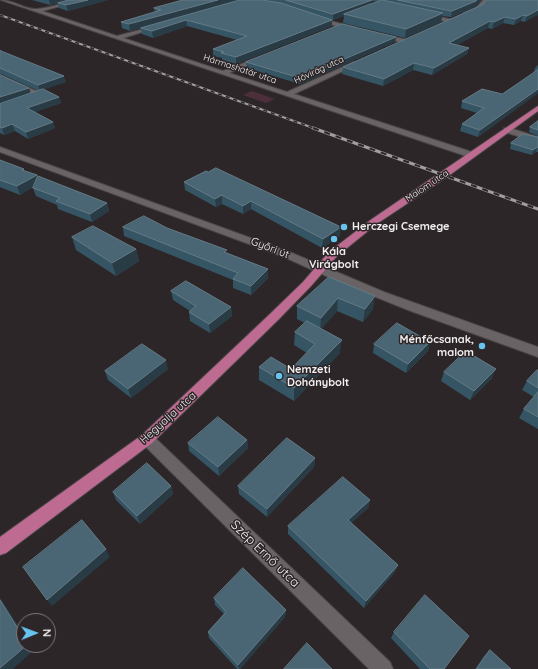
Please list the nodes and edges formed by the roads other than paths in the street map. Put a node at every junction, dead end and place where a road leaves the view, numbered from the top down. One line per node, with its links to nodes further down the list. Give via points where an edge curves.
1 (3, 0): 4 (street, Hármashatár utca)
2 (82, 0): 4 (street)
3 (486, 0): 8 (street, via 478,9)
4 (35, 11): 14 (street, Hármashatár utca)
5 (421, 14): 8 (street)
6 (311, 17): 10 (street)
7 (346, 19): 10 (street)
8 (452, 21): 11 (street)
9 (164, 24): 14 (street)
10 (333, 26): 12 (street)
11 (438, 27)
12 (362, 31)
13 (376, 35): 16 (street)
14 (116, 38): 20 (street, Hármashatár utca)
15 (411, 38): 16 (street)
16 (404, 41): 17 (street)
17 (397, 45)
18 (268, 55): 20 (street)
19 (362, 61): 22 (street, Hóvirág utca)
20 (222, 74): 22 (street, Hármashatár utca)
21 (0, 77): 23 (street, via 41,96)
22 (288, 94): 28 (street, Hármashatár utca)
23 (27, 100)
24 (538, 108): 25 (main road, Malom utca)
25 (507, 130): 26 (street); 28 (main road, Malom utca)
26 (538, 140)
27 (0, 150): 29 (street, Győri út, via 288,255)
28 (472, 155): 29 (main road, Malom utca, via 374,221 333,254)
29 (319, 269): 30 (street, Győri út, via 463,326); 31 (main road, Hegyalja utca, via 307,284)
30 (538, 352)
31 (147, 439): 32 (main road, Hegyalja utca); 33 (street, Szép Ernő utca)
32 (0, 547)
33 (383, 669)

